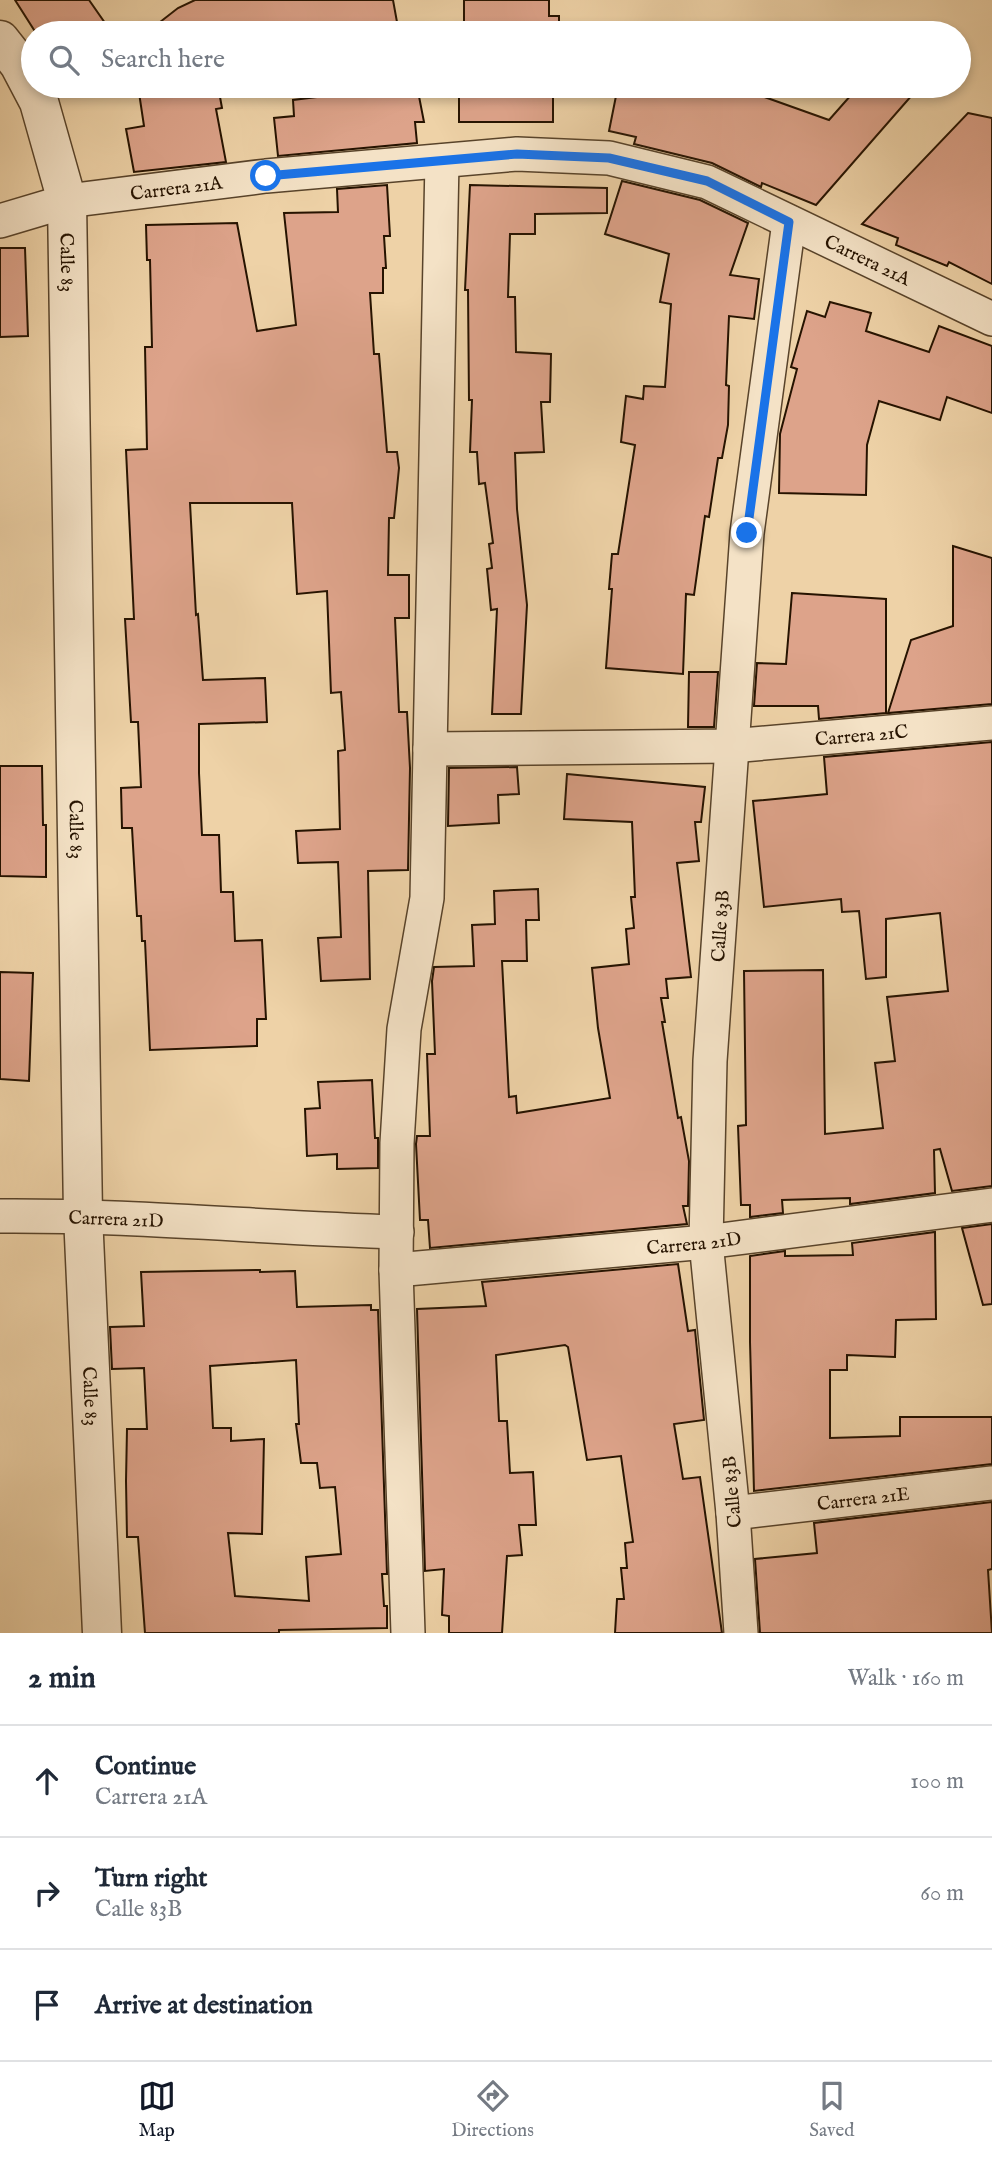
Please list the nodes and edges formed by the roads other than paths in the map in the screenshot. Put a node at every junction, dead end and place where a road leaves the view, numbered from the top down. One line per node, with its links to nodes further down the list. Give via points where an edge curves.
1 (0, 40): 2 (street, Calle 83)
2 (21, 68)
3 (37, 98): 5 (street, Calle 83)
4 (442, 161): 5 (street, Carrera 21A, via 266,176); 7 (street, Carrera 21A, via 517,154 609,158 707,181); 11 (street)
5 (67, 201): 6 (street, Carrera 21A); 13 (street, Calle 83)
6 (0, 221)
7 (789, 222): 8 (street, Carrera 21A); 10 (street, Calle 83B, via 747,533)
8 (992, 319)
9 (992, 723): 10 (street, Carrera 21C)
10 (731, 747): 11 (street, Carrera 21C); 16 (street, Calle 83B, via 710,1061)
11 (430, 748): 15 (street, via 427,898 404,1029)
12 (992, 1205): 16 (street, Carrera 21D)
13 (83, 1215): 14 (street, Carrera 21D); 15 (street, Carrera 21D); 20 (street, Calle 83)
14 (0, 1216)
15 (397, 1232): 17 (street)
16 (706, 1241): 17 (street, Carrera 21D); 19 (street, Calle 83B)
17 (396, 1270): 21 (street)
18 (992, 1483): 19 (street, Carrera 21E)
19 (733, 1513): 22 (street, Calle 83B)
20 (102, 1633)
21 (408, 1633)
22 (741, 1633)

